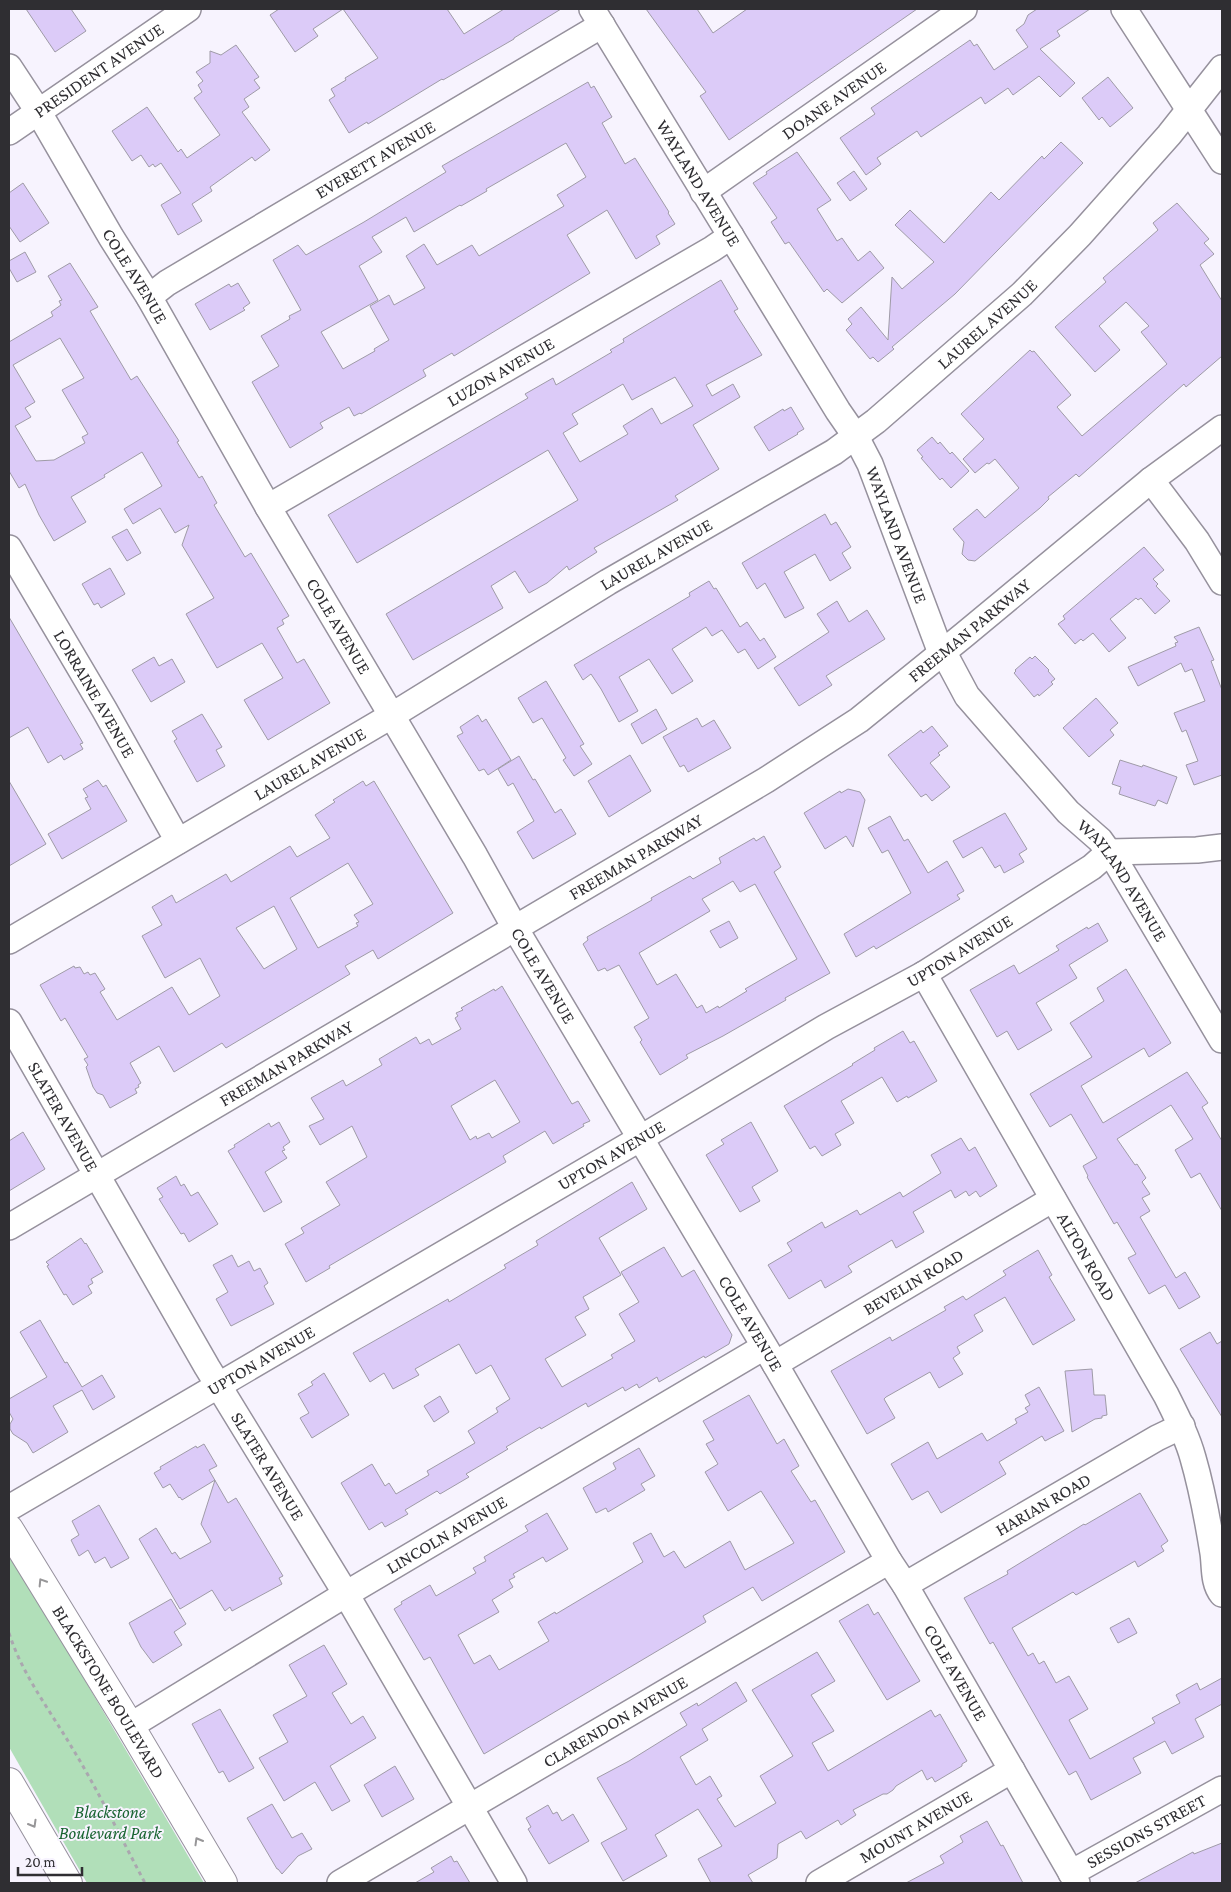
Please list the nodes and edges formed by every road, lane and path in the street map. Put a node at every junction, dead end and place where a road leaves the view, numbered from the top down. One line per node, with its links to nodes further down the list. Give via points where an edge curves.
1 (188, 9): 8 (street, PRESIDENT AVENUE)
2 (964, 9): 11 (street, DOANE AVENUE)
3 (1124, 9): 7 (street)
4 (597, 17): 11 (street, WAYLAND AVENUE); 13 (street, EVERETT AVENUE)
5 (9, 67): 8 (street, COLE AVENUE)
6 (1222, 68): 7 (street, LAUREL AVENUE)
7 (1190, 110): 10 (street); 15 (street, LAUREL AVENUE, via 1022,294)
8 (38, 111): 9 (street, PRESIDENT AVENUE); 13 (street, COLE AVENUE)
9 (9, 132)
10 (1222, 161)
11 (703, 192): 12 (street, WAYLAND AVENUE)
12 (731, 236): 15 (street, WAYLAND AVENUE); 17 (street, LUZON AVENUE)
13 (149, 297): 17 (street, COLE AVENUE)
14 (1222, 428): 16 (street, FREEMAN PARKWAY)
15 (856, 437): 20 (street, WAYLAND AVENUE, via 870,464); 21 (street, LAUREL AVENUE, via 608,582)
16 (1151, 480): 19 (street, via 1197,541); 20 (street, FREEMAN PARKWAY)
17 (268, 507): 21 (street, COLE AVENUE)
18 (9, 548): 22 (street, LORRAINE AVENUE)
19 (1222, 582)
20 (941, 652): 24 (street, WAYLAND AVENUE, via 967,696 1068,812); 25 (street, FREEMAN PARKWAY, via 859,720 823,744)
21 (391, 716): 22 (street, LAUREL AVENUE); 25 (street, COLE AVENUE)
22 (178, 841): 26 (street, LAUREL AVENUE)
23 (1222, 846): 24 (street, via 1197,850)
24 (1109, 852): 27 (street, UPTON AVENUE, via 1092,867); 29 (street, WAYLAND AVENUE)
25 (515, 928): 30 (street, COLE AVENUE); 31 (street, FREEMAN PARKWAY)
26 (9, 941)
27 (924, 974): 30 (street, UPTON AVENUE, via 826,1026); 32 (street, ALTON ROAD)
28 (9, 1022): 31 (street, SLATER AVENUE)
29 (1222, 1040)
30 (640, 1138): 34 (street, COLE AVENUE); 35 (street, UPTON AVENUE)
31 (97, 1175): 33 (street, FREEMAN PARKWAY); 35 (street, SLATER AVENUE)
32 (1053, 1199): 34 (street, BEVELIN ROAD); 36 (street, ALTON ROAD)
33 (9, 1227)
34 (770, 1355): 40 (street, COLE AVENUE); 42 (street, LINCOLN AVENUE)
35 (218, 1386): 37 (street, UPTON AVENUE); 42 (street, SLATER AVENUE)
36 (1182, 1426): 39 (street, ALTON ROAD); 41 (street, HARIAN ROAD)
37 (9, 1508)
38 (9, 1529): 45 (main road, BLACKSTONE BOULEVARD, one-way to 38)
39 (1218, 1554): 43 (street, ALTON ROAD, via 1218,1589)
40 (889, 1561): 41 (street, COLE AVENUE); 49 (street, CLARENDON AVENUE)
41 (905, 1585): 46 (street, COLE AVENUE)
42 (346, 1594): 45 (street, LINCOLN AVENUE); 49 (street, SLATER AVENUE)
43 (1222, 1594)
44 (9, 1633): 52 (path, via 34,1688 72,1748)
45 (130, 1726): 53 (main road, BLACKSTONE BOULEVARD, one-way to 45)
46 (1012, 1770): 50 (street, COLE AVENUE); 56 (street, MOUNT AVENUE)
47 (10, 1786): 51 (main road, one-way to 51)
48 (1222, 1788): 50 (street, SESSIONS STREET)
49 (471, 1807): 54 (street, CLARENDON AVENUE); 55 (street, SLATER AVENUE)
50 (1074, 1878)
51 (68, 1883)
52 (145, 1883)
53 (223, 1883)
54 (340, 1883)
55 (514, 1883)
56 (819, 1883)

